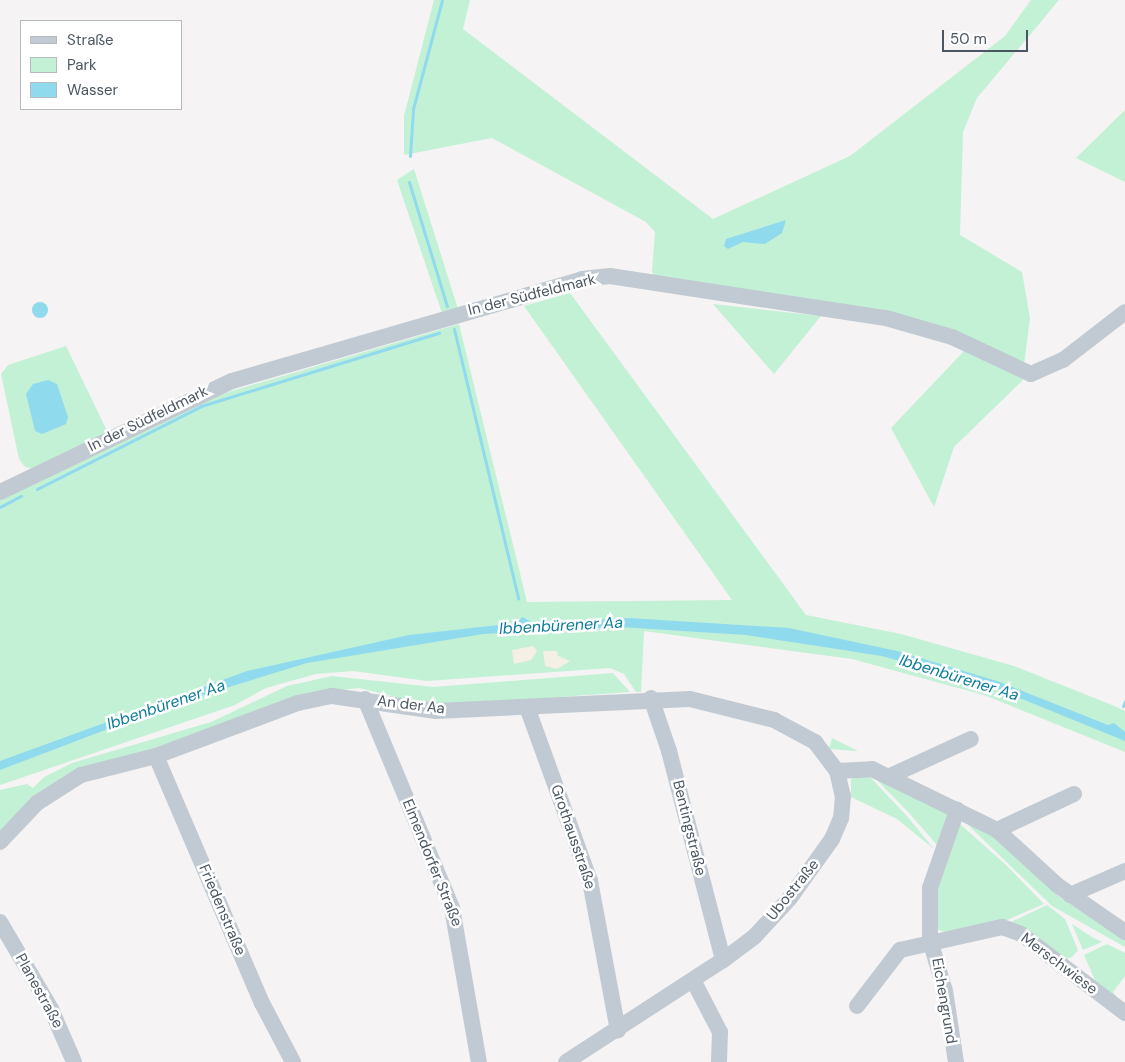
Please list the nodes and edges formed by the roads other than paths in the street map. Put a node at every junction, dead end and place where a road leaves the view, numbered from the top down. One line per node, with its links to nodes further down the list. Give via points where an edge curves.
1 (1125, 312): 2 (street, In der Südfeldmark, via 1064,360 1031,374 952,337 886,318 610,276 582,279 232,381)
2 (0, 492)
3 (651, 698): 5 (street, An der Aa); 8 (street, An der Aa, via 690,699 774,720 814,742); 19 (street, Bentingstraße, via 669,751)
4 (365, 699): 5 (street, An der Aa, via 436,711); 7 (street, An der Aa, via 332,696 298,703); 26 (street, Elmendorfer Straße, via 452,908)
5 (527, 706): 23 (street, Grothausstraße, via 590,882)
6 (971, 739): 9 (street)
7 (156, 756): 13 (street, An der Aa, via 81,776 37,803); 25 (street, Friedenstraße, via 262,1003)
8 (837, 770): 9 (street, via 858,766); 19 (street, Ubostraße, via 843,796 832,839 790,898 754,936)
9 (888, 777): 11 (street)
10 (1074, 794): 12 (street)
11 (957, 810): 12 (street); 18 (street, Eichengrund, via 930,888)
12 (997, 830): 15 (street)
13 (0, 842)
14 (1125, 871): 15 (street)
15 (1070, 895): 17 (street)
16 (0, 922): 24 (street, Planestraße, via 51,1009)
17 (1125, 932)
18 (930, 940): 21 (street, Eichengrund, via 900,950); 22 (street, Merschwiese, via 1002,927 1021,934); 29 (street, Eichengrund, via 945,991)
19 (723, 960): 20 (street, Ubostraße)
20 (693, 980): 23 (street, Ubostraße); 28 (street, via 720,1032)
21 (858, 1006)
22 (1125, 1013)
23 (618, 1030): 27 (street, Ubostraße)
24 (74, 1062)
25 (292, 1062)
26 (479, 1062)
27 (566, 1062)
28 (719, 1062)
29 (956, 1062)

